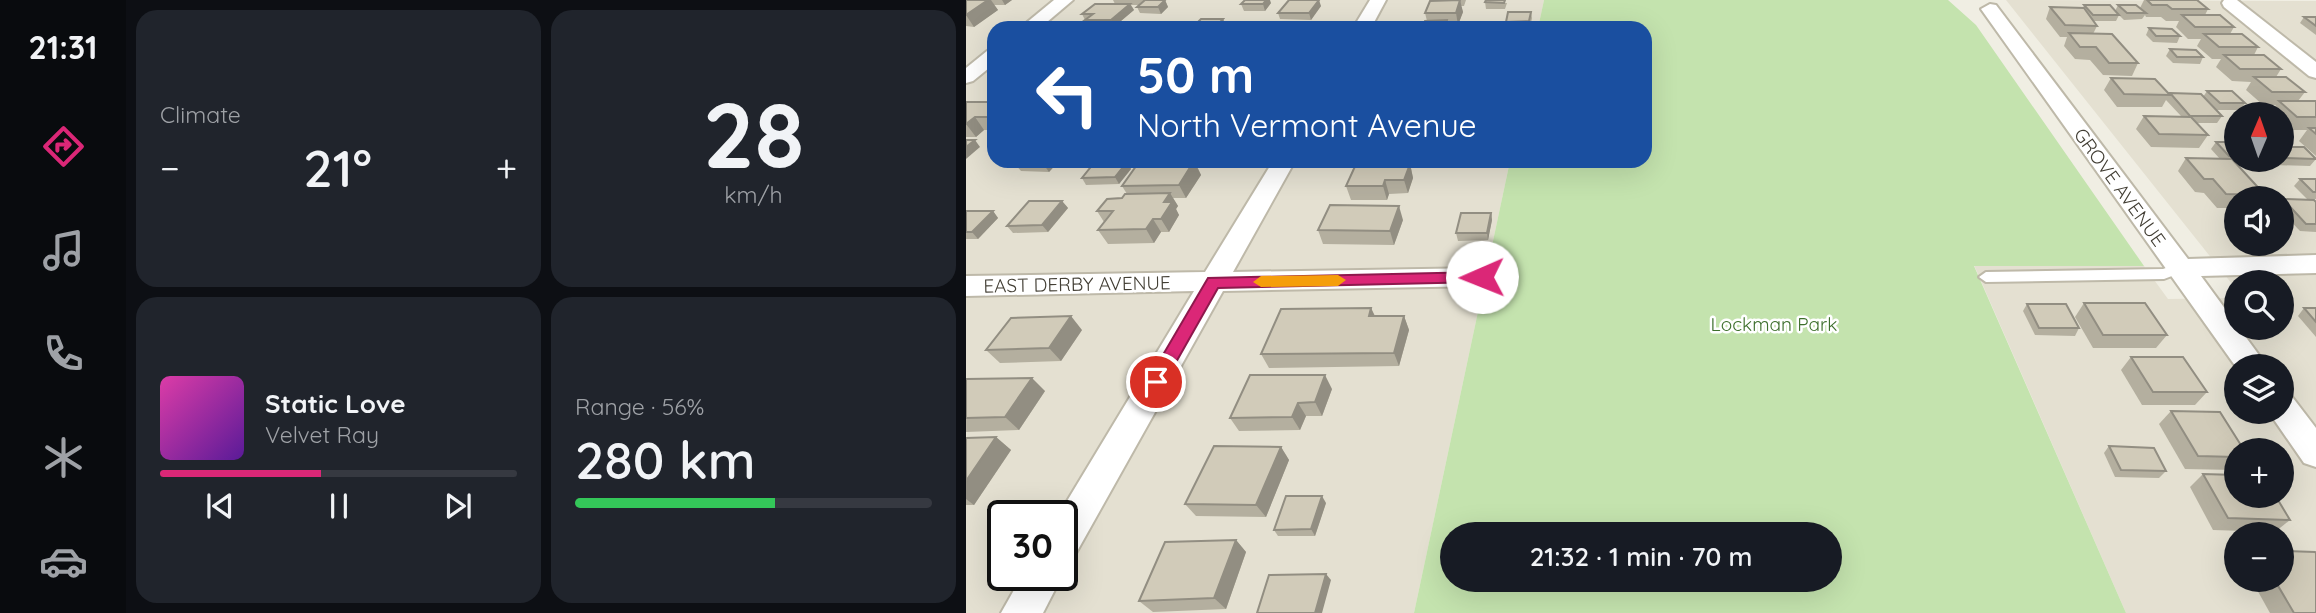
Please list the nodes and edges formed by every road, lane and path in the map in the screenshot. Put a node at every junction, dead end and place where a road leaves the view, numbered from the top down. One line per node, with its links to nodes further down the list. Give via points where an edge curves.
1 (1065, 0): 5 (street)
2 (1378, 0): 6 (street)
3 (2230, 4): 8 (street)
4 (1990, 9): 12 (street, GROVE AVENUE)
5 (1038, 21)
6 (1366, 21)
7 (987, 60): 9 (street)
8 (2316, 72)
9 (966, 77)
10 (1280, 168): 15 (street)
11 (2316, 264): 12 (street)
12 (2180, 268): 14 (lane, via 2164,274); 17 (street, GROVE AVENUE)
13 (1482, 277): 15 (street, EAST DERBY AVENUE)
14 (1986, 277)
15 (1214, 282): 16 (street, EAST DERBY AVENUE); 20 (street)
16 (966, 286)
17 (2243, 354)
18 (2294, 423): 19 (street)
19 (2316, 453)
20 (1078, 515)
21 (1034, 591): 22 (street)
22 (1021, 613)

